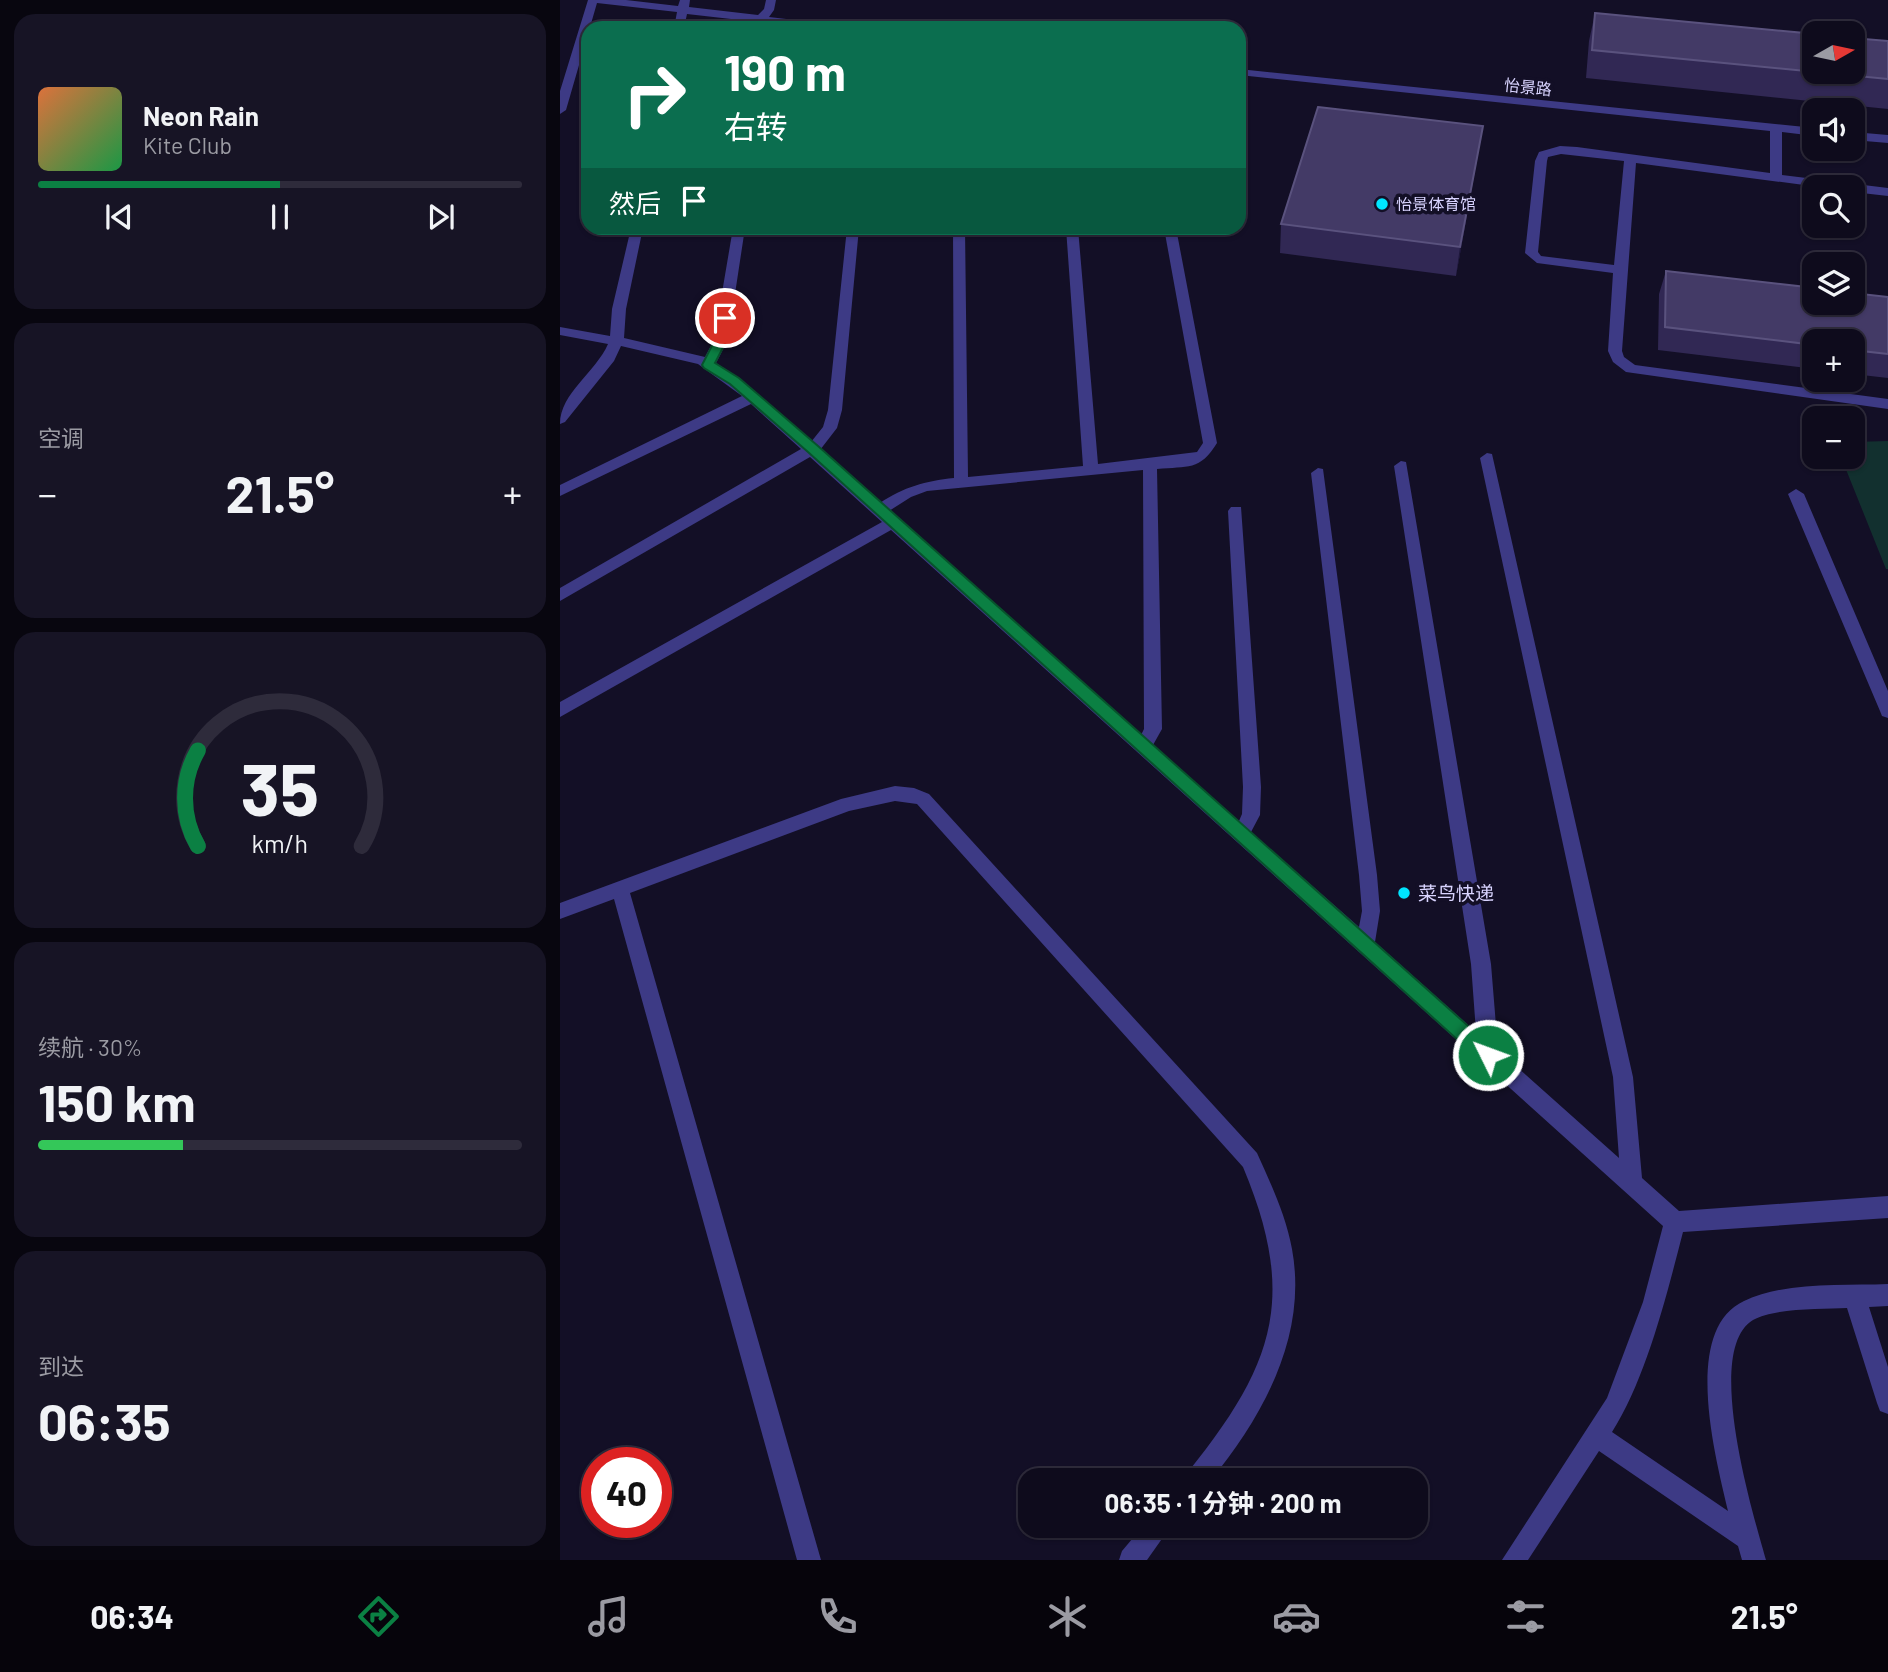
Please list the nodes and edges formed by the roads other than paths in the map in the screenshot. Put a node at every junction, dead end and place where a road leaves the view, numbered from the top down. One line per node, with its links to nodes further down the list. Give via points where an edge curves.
1 (593, 0): 6 (street)
2 (598, 0): 4 (street)
3 (771, 0): 5 (street)
4 (684, 6): 5 (street)
5 (760, 19): 7 (street)
6 (587, 21)
7 (777, 21)
8 (581, 40): 10 (street)
9 (1246, 73): 11 (street, 怡景路)
10 (560, 110)
11 (1776, 128): 12 (street, 怡景路); 16 (street)
12 (1802, 131)
13 (1865, 137): 14 (street)
14 (1888, 139)
15 (1630, 159): 16 (street); 26 (street); 26 (street, via 1560,150 1543,155 1531,253 1537,259)
16 (1776, 178): 17 (street)
17 (1802, 181)
18 (1865, 189): 19 (street)
19 (1888, 192)
20 (635, 235): 28 (street)
21 (738, 235): 29 (street, via 721,340)
22 (852, 235): 33 (street, via 835,410 830,428)
23 (959, 235): 39 (street)
24 (1073, 235): 37 (street)
25 (1171, 235): 35 (street, via 1210,443 1194,460)
26 (1619, 270): 31 (street, via 1615,351 1631,369)
27 (560, 331): 28 (street)
28 (617, 339): 29 (street); 32 (street, via 609,358)
29 (708, 365): 30 (street)
30 (753, 397): 33 (street); 40 (street)
31 (1888, 404)
32 (560, 419)
33 (813, 449): 42 (street); 45 (street)
34 (1487, 458): 54 (street, via 1623,1077)
35 (1150, 464): 37 (street); 48 (street, via 1153,729)
36 (1401, 466): 53 (street, via 1481,964)
37 (1091, 469): 39 (street)
38 (1318, 472): 52 (street, via 1369,887 1371,911)
39 (961, 482): 42 (street, via 926,486)
40 (560, 491)
41 (1796, 494): 47 (street)
42 (880, 510): 44 (street)
43 (1236, 511): 49 (street, via 1252,787 1251,815)
44 (894, 522): 46 (street); 48 (street)
45 (560, 595)
46 (560, 710)
47 (1888, 711)
48 (1144, 746): 49 (street)
49 (1241, 833): 52 (street)
50 (620, 889): 51 (street); 61 (street, via 847,804 892,793 923,799 1250,1160 1265,1194 1283,1261 1283,1319 1268,1373 1229,1441); 64 (street)
51 (560, 911)
52 (1365, 944): 53 (street)
53 (1488, 1055): 54 (street)
54 (1632, 1186): 56 (street)
55 (1888, 1207): 56 (street)
56 (1675, 1222): 60 (street, via 1650,1315 1615,1405)
57 (1888, 1295): 58 (street)
58 (1855, 1297): 59 (street); 63 (street, via 1751,1309 1734,1319 1721,1349 1721,1404)
59 (1888, 1403)
60 (1596, 1435): 63 (street); 66 (street)
61 (1206, 1468)
62 (1149, 1538): 65 (street)
63 (1750, 1549)
64 (809, 1560)
65 (1131, 1560)
66 (1514, 1560)

